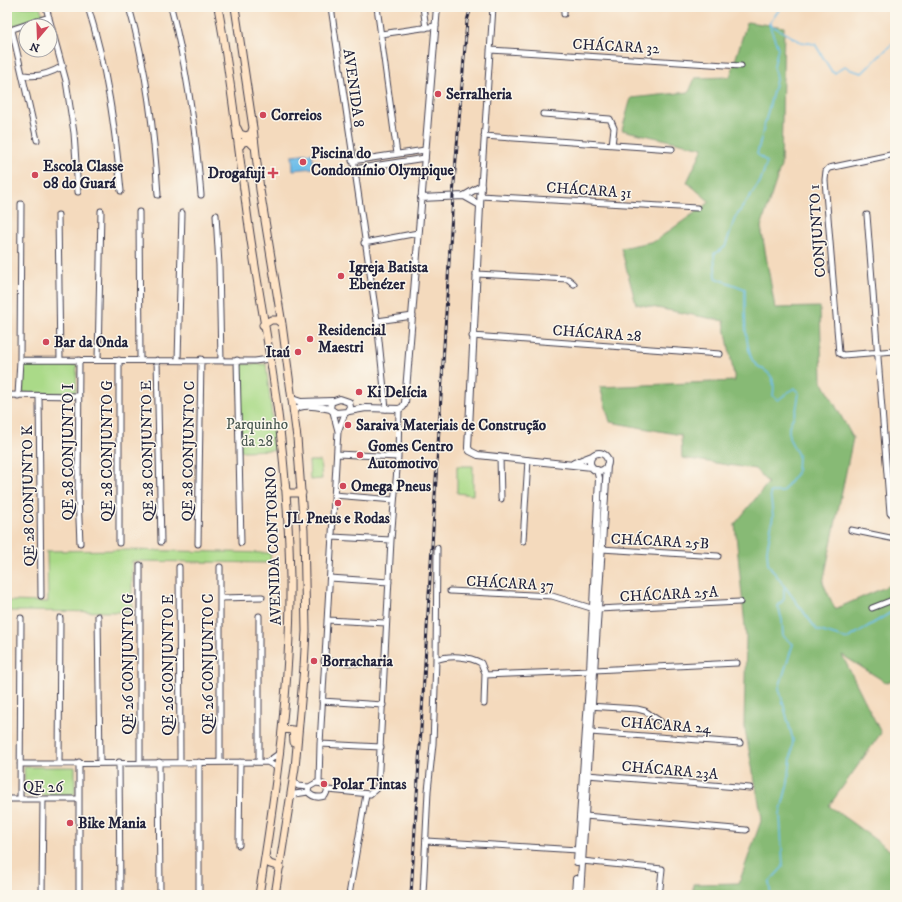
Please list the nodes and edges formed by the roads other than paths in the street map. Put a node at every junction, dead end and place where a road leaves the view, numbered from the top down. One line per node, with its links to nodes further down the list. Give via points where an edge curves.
1 (46, 7): 14 (street)
2 (88, 7): 42 (street, via 102,55 109,93)
3 (129, 7): 44 (street, via 148,90)
4 (171, 7): 45 (street, via 187,77)
5 (218, 7): 24 (main road, AVENIDA CONTORNO)
6 (236, 7): 25 (main road, AVENIDA CONTORNO)
7 (331, 7): 37 (street, AVENIDA 8)
8 (377, 7): 18 (street)
9 (423, 7): 16 (street)
10 (437, 7): 15 (street)
11 (493, 7): 19 (street)
12 (564, 7): 13 (street)
13 (564, 14)
14 (49, 17): 17 (street); 20 (street)
15 (436, 26): 16 (street); 32 (street)
16 (426, 28): 18 (street)
17 (10, 31): 22 (street)
18 (381, 34): 33 (street)
19 (490, 50): 21 (street, CHÁCARA 32); 26 (street)
20 (63, 66): 22 (street, via 42,74); 43 (street, via 74,133)
21 (740, 66)
22 (24, 75): 27 (street)
23 (543, 114): 28 (street, via 610,119 614,128)
24 (237, 128): 25 (main road, via 240,134 246,136 251,134); 29 (main road, AVENIDA CONTORNO)
25 (253, 128): 30 (main road, AVENIDA CONTORNO)
26 (484, 136): 28 (street); 41 (street)
27 (37, 140)
28 (612, 145): 31 (street)
29 (240, 146): 30 (main road, via 243,142 249,141); 65 (main road, AVENIDA CONTORNO)
30 (255, 147): 64 (main road, AVENIDA CONTORNO)
31 (672, 149)
32 (426, 150): 33 (street); 36 (street)
33 (399, 154): 35 (street); 38 (street)
34 (895, 154): 68 (street, CONJUNTO 1, via 833,167 828,169 825,176 838,350 840,354 845,355)
35 (378, 157): 37 (street); 39 (street)
36 (425, 158): 38 (street); 48 (street)
37 (352, 161): 40 (street, AVENIDA 8)
38 (402, 162): 39 (street)
39 (379, 165): 40 (street)
40 (354, 169): 59 (street, AVENIDA 8)
41 (481, 186): 46 (street); 47 (street)
42 (121, 191)
43 (78, 192)
44 (158, 195)
45 (201, 195)
46 (464, 196): 48 (street); 50 (street)
47 (480, 196): 50 (street); 51 (street, CHÁCARA 31)
48 (421, 198): 58 (street)
49 (21, 204): 72 (street)
50 (480, 205): 60 (street)
51 (697, 208)
52 (101, 211): 75 (street)
53 (139, 212): 77 (street)
54 (182, 213): 79 (street)
55 (58, 215): 73 (street)
56 (216, 215): 80 (street)
57 (867, 215): 68 (street)
58 (418, 233): 59 (street); 62 (street)
59 (364, 243): 63 (street, AVENIDA 8)
60 (476, 274): 61 (street, via 568,280); 66 (street)
61 (574, 284)
62 (413, 316): 63 (street); 91 (street, via 406,397 404,405)
63 (377, 321): 90 (street, AVENIDA 8)
64 (282, 324): 65 (main road, via 277,320 271,320); 86 (main road, AVENIDA CONTORNO)
65 (263, 325): 71 (main road, AVENIDA CONTORNO)
66 (472, 336): 69 (street, CHÁCARA 28); 99 (street, via 467,446 473,454)
67 (895, 351): 68 (street)
68 (878, 352): 109 (street)
69 (720, 354)
70 (201, 359): 79 (street); 80 (street); 119 (street, QE 28 CONJUNTO C)
71 (269, 359): 81 (street); 104 (main road, AVENIDA CONTORNO)
72 (20, 360): 73 (street); 83 (street)
73 (60, 360): 74 (street)
74 (79, 360): 75 (street); 85 (street, QE 28 CONJUNTO I)
75 (98, 360): 76 (street)
76 (119, 360): 77 (street); 117 (street, QE 28 CONJUNTO G)
77 (140, 360): 78 (street)
78 (157, 360): 79 (street); 115 (street, QE 28 CONJUNTO E)
79 (178, 360)
80 (221, 360): 81 (street)
81 (237, 360): 118 (street)
82 (7, 395): 83 (street)
83 (18, 396): 84 (street)
84 (39, 396): 85 (street); 129 (street, QE 28 CONJUNTO K)
85 (79, 396): 116 (street, QE 28 CONJUNTO I)
86 (292, 399): 87 (street, via 301,402); 93 (main road, AVENIDA CONTORNO)
87 (332, 400): 88 (street); 92 (street, via 329,405)
88 (349, 402): 89 (street); 94 (street)
89 (366, 408): 90 (street); 94 (street)
90 (386, 409): 91 (street)
91 (399, 409): 98 (street)
92 (332, 410): 93 (street, via 306,406); 94 (street); 95 (street)
93 (293, 411): 105 (main road, AVENIDA CONTORNO)
94 (347, 412): 95 (street)
95 (338, 432): 96 (street)
96 (336, 454): 98 (street); 106 (street)
97 (592, 456): 101 (street, via 581,462); 102 (street, via 605,456); 103 (street, via 590,462)
98 (398, 457): 108 (street)
99 (500, 457): 100 (street); 107 (street)
100 (528, 460): 101 (street); 114 (street)
101 (568, 464): 103 (street)
102 (607, 465): 103 (street, via 602,470); 121 (street)
103 (595, 469): 134 (street, via 599,478)
104 (285, 488): 105 (main road, via 290,494); 154 (main road, AVENIDA CONTORNO, via 290,584 288,668)
105 (302, 493): 159 (main road, AVENIDA CONTORNO, via 306,631)
106 (334, 495): 108 (street); 111 (street)
107 (501, 499)
108 (394, 500): 113 (street)
109 (890, 513)
110 (851, 530): 112 (street)
111 (332, 538): 113 (street); 126 (street)
112 (895, 539)
113 (391, 540): 127 (street)
114 (523, 541)
115 (161, 542)
116 (80, 543)
117 (118, 543)
118 (241, 543)
119 (198, 544)
120 (437, 548): 143 (street)
121 (601, 550): 122 (street, CHÁCARA 25B); 136 (street)
122 (718, 556)
123 (140, 565): 164 (street, QE 26 CONJUNTO G)
124 (220, 566): 131 (street, QE 26 CONJUNTO C)
125 (179, 567): 166 (street, QE 26 CONJUNTO E)
126 (330, 578): 127 (street); 141 (street)
127 (389, 582): 142 (street)
128 (450, 592): 134 (street, CHÁCARA 37, via 552,596)
129 (41, 596)
130 (262, 597): 131 (street)
131 (221, 598): 168 (street, QE 26 CONJUNTO C)
132 (895, 599): 135 (street)
133 (740, 602): 136 (street, CHÁCARA 25A)
134 (591, 608): 147 (street)
135 (872, 608)
136 (598, 609): 147 (street)
137 (98, 616): 162 (street)
138 (259, 616): 170 (street)
139 (21, 618): 173 (street)
140 (60, 618): 172 (street)
141 (327, 620): 142 (street); 144 (street)
142 (386, 623): 145 (street)
143 (436, 660): 148 (street, via 449,657 474,660 483,665); 189 (street)
144 (324, 661): 145 (street); 149 (street)
145 (385, 664): 151 (street)
146 (738, 664): 147 (street)
147 (592, 671): 148 (street); 152 (street)
148 (485, 675): 150 (street)
149 (322, 701): 151 (street); 157 (street)
150 (484, 704)
151 (383, 705): 158 (street)
152 (590, 706): 153 (street, via 637,709 645,711); 155 (street); 191 (street)
153 (661, 722)
154 (283, 729): 159 (main road, via 293,730); 160 (main road, AVENIDA CONTORNO)
155 (590, 732): 156 (street, CHÁCARA 24); 175 (street)
156 (740, 743)
157 (320, 744): 158 (street); 177 (street)
158 (381, 747): 181 (street, via 378,787)
159 (297, 749): 176 (main road, AVENIDA CONTORNO)
160 (280, 753): 171 (street); 174 (main road, AVENIDA CONTORNO)
161 (79, 762): 162 (street); 172 (street); 185 (street)
162 (100, 762): 163 (street)
163 (119, 762): 164 (street); 198 (street)
164 (140, 762): 165 (street)
165 (159, 762): 166 (street); 199 (street)
166 (180, 762): 167 (street)
167 (199, 762): 168 (street); 200 (street)
168 (220, 762): 169 (street)
169 (240, 762): 170 (street); 190 (street)
170 (259, 762): 171 (street)
171 (267, 762): 174 (street)
172 (59, 763): 173 (street)
173 (20, 764): 183 (street)
174 (278, 768): 192 (main road, AVENIDA CONTORNO)
175 (588, 775): 178 (street, CHÁCARA 23A); 187 (street)
176 (293, 779): 179 (street, via 298,786); 186 (main road, AVENIDA CONTORNO)
177 (319, 783): 179 (street, via 313,783); 180 (street)
178 (750, 788)
179 (308, 790): 180 (street, via 312,796 321,797 325,796); 186 (street, via 295,794)
180 (328, 790): 181 (street)
181 (366, 794): 203 (street)
182 (7, 799): 183 (street, QE 26)
183 (20, 799): 184 (street, QE 26)
184 (43, 799): 185 (street, QE 26); 196 (street)
185 (80, 799): 197 (street)
186 (290, 799): 194 (main road, AVENIDA CONTORNO)
187 (585, 816): 188 (street); 193 (street)
188 (746, 830)
189 (426, 841): 191 (street); 204 (street)
190 (239, 845)
191 (578, 850): 205 (street)
192 (265, 859): 194 (main road, via 270,864); 201 (main road, AVENIDA CONTORNO)
193 (582, 861): 195 (street, via 662,869); 206 (street)
194 (280, 867): 202 (main road, AVENIDA CONTORNO)
195 (660, 888)
196 (42, 895)
197 (79, 895)
198 (120, 895)
199 (160, 895)
200 (199, 895)
201 (259, 895)
202 (275, 895)
203 (349, 895)
204 (423, 895)
205 (575, 895)
206 (580, 895)

